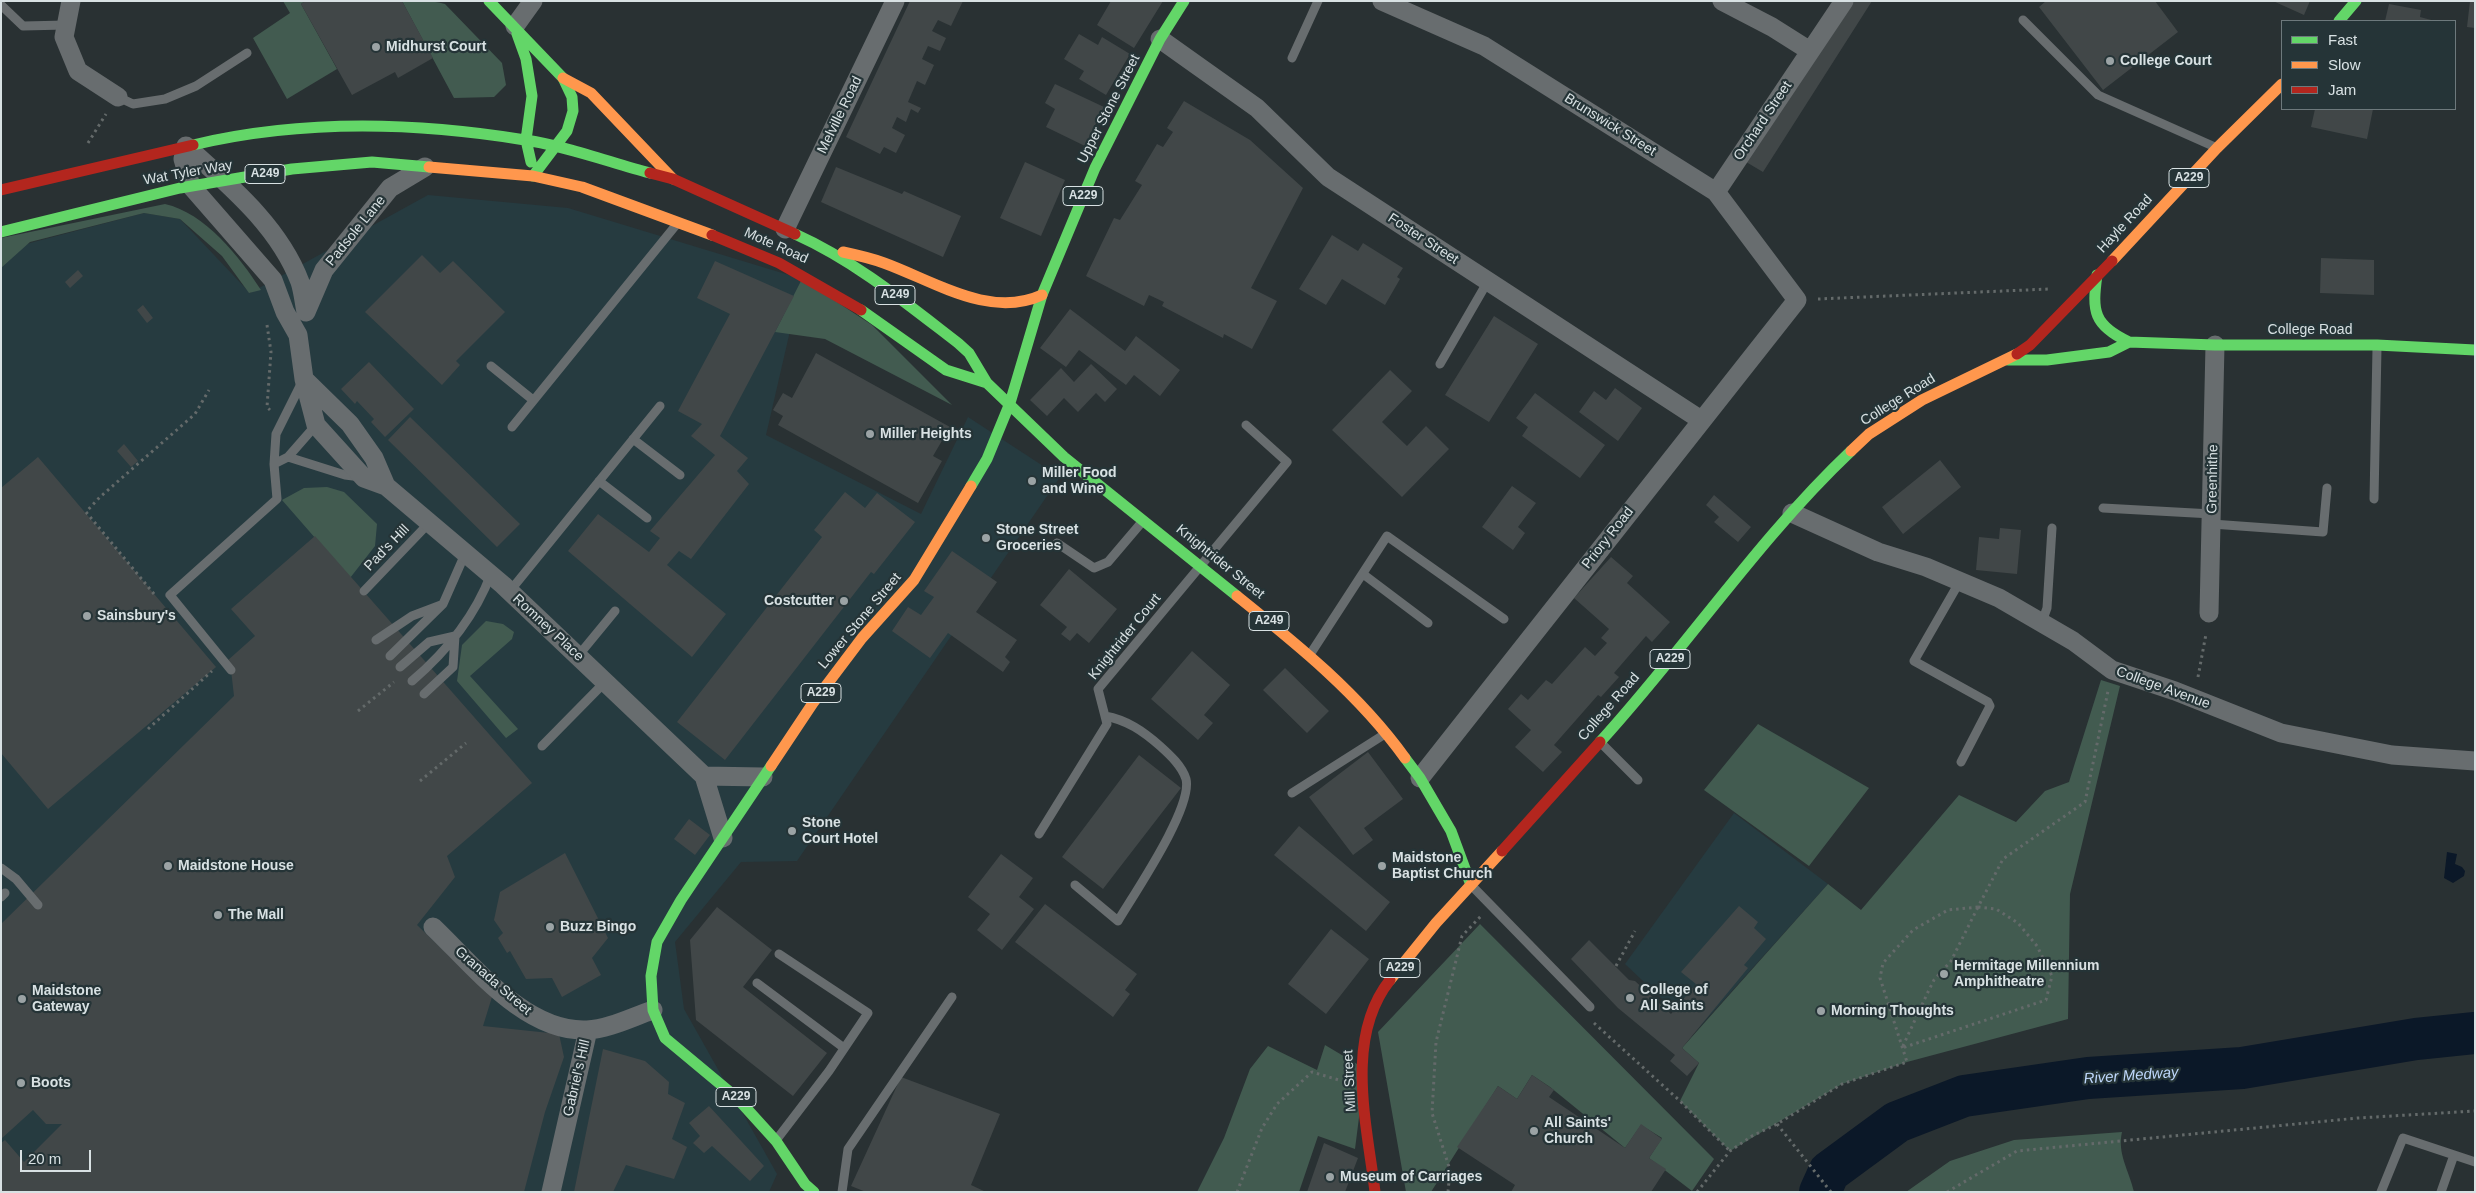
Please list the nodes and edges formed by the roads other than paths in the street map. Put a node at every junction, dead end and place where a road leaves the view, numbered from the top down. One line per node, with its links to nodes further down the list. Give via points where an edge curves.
1 (72, 1): 14 (street)
2 (489, 1): 15 (main road, Mote Road)
3 (533, 1): 15 (street)
4 (894, 1): 35 (street, Melville Road)
5 (1184, 1): 16 (main road, Upper Stone Street / A229)
6 (1318, 1): 19 (lane)
7 (1382, 1): 33 (street, Brunswick Street, via 1484,46)
8 (1722, 1): 17 (street)
9 (1844, 1): 17 (street, Orchard Street)
10 (2356, 1): 13 (main road)
11 (1, 5): 14 (lane, via 22,26)
12 (2023, 20): 26 (lane, via 2098,95)
13 (2340, 20)
14 (66, 26): 22 (street, via 64,37 78,71)
15 (514, 26): 20 (main road, Mote Road); 23 (main road, Mote Road, via 526,59 532,96)
16 (1160, 40): 39 (street, Foster Street, via 1257,108 1328,177); 40 (main road, Upper Stone Street / A229, via 1095,168)
17 (1810, 51): 33 (street, Orchard Street)
18 (247, 53): 22 (lane, via 196,86 165,99 133,104)
19 (1292, 58)
20 (563, 78): 25 (main road, Mote Road, via 572,97 573,111); 29 (main road, Mote Road, via 591,93)
21 (2281, 85): 26 (main road, Hayle Road / A229)
22 (118, 97)
23 (526, 140): 24 (main road, Wat Tyler Way / A249, via 406,127 315,126 238,134); 25 (main road, Mote Road / A249); 28 (main road, Mote Road)
24 (186, 146): 30 (street, Romney Place); 31 (street, Romney Place, via 183,159); 32 (main road, Wat Tyler Way / A249)
25 (558, 147): 28 (main road, Mote Road); 29 (main road, Mote Road / A249)
26 (2218, 148): 38 (main road, Hayle Road / A229)
27 (425, 167): 28 (main road, Wat Tyler Way / A249); 30 (main road, Wat Tyler Way / A249, via 372,162 292,169); 42 (street, Padsole Lane, via 390,188 324,270)
28 (534, 176): 34 (main road, Mote Road / A249, via 582,187)
29 (673, 179): 35 (main road, Mote Road / A249)
30 (226, 182): 31 (main road, Wat Tyler Way / A249); 42 (street, Romney Place, via 279,242 301,284)
31 (185, 187): 36 (main road, Wat Tyler Way / A249); 43 (street, Romney Place, via 273,280)
32 (1, 190)
33 (1716, 192): 41 (street, Brunswick Street)
34 (678, 222): 52 (main road, Mote Road / A249, via 808,277 859,308 946,370); 53 (lane)
35 (785, 229): 37 (main road, Mote Road / A249)
36 (1, 232)
37 (825, 248): 40 (main road, A249, via 882,262 997,305 1028,302); 52 (main road, Mote Road / A249, via 884,287 958,343 969,353)
38 (2097, 275): 44 (main road, via 2094,308 2104,326); 48 (main road, Hayle Road / A229, via 2030,345)
39 (1488, 281): 49 (lane); 56 (street, Foster Street)
40 (1042, 294): 54 (main road, Upper Stone Street / A229)
41 (1798, 300): 56 (street, Priory Road)
42 (306, 312): 43 (street, Romney Place)
43 (298, 336): 51 (street, Romney Place)
44 (2129, 342): 45 (main road, College Road); 48 (main road, College Road, via 2109,352 2047,360)
45 (2215, 345): 46 (main road, College Road); 72 (street, Greenhithe)
46 (2377, 345): 47 (main road, College Road); 68 (lane)
47 (2475, 350)
48 (2008, 360): 70 (main road, College Road / A229, via 1956,382 1869,434)
49 (1440, 364)
50 (491, 366): 53 (lane)
51 (304, 379): 58 (street, Romney Place); 62 (lane, via 276,434); 66 (street, Romney Place, via 350,424 374,458)
52 (987, 383): 54 (main road, Mote Road / A249)
53 (534, 400): 59 (lane)
54 (1010, 403): 73 (main road, Knightrider Street / A249, via 1064,457); 107 (main road, Lower Stone Street / A229, via 990,452 914,580 862,638)
55 (660, 406): 60 (lane)
56 (1701, 420): 108 (street, Priory Road)
57 (1246, 425): 78 (lane, via 1287,462)
58 (316, 426): 61 (lane); 64 (street, Romney Place)
59 (512, 427)
60 (633, 439): 63 (lane); 65 (lane)
61 (288, 457): 62 (lane); 64 (lane)
62 (274, 464): 96 (lane, via 277,499 170,595)
63 (680, 475)
64 (364, 478): 66 (street, Romney Place)
65 (599, 481): 71 (lane); 83 (lane)
66 (386, 486): 74 (street, Romney Place)
67 (2327, 488): 72 (lane, via 2322,532)
68 (2374, 499)
69 (2103, 508): 72 (lane)
70 (1792, 513): 81 (street, College Avenue, via 1878,552); 102 (main road, College Road / A229)
71 (647, 518)
72 (2212, 519): 86 (street, Greenhithe)
73 (1144, 520): 76 (lane, via 1108,562 1094,568); 78 (main road, Knightrider Street / A249)
74 (429, 524): 77 (street, Romney Place); 82 (lane, Pad's Hill)
75 (2052, 528): 88 (lane, via 2047,608)
76 (1056, 544)
77 (465, 554): 79 (street, Romney Place); 84 (lane)
78 (1201, 567): 92 (main road, Knightrider Street / A249); 100 (lane, Knightrider Court, via 1098,689)
79 (491, 574): 83 (street, Romney Place); 90 (lane, via 473,612)
80 (1363, 574): 87 (lane, via 1388,536); 89 (lane); 92 (lane)
81 (1960, 581): 88 (street, College Avenue); 105 (lane, via 1914,661 1990,706)
82 (364, 591)
83 (510, 592): 94 (street, Romney Place)
84 (444, 604): 91 (lane, via 412,616); 93 (lane)
85 (615, 611): 94 (lane)
86 (2209, 613)
87 (1504, 620)
88 (2042, 622): 104 (street, College Avenue, via 2112,670 2281,733 2392,756)
89 (1428, 623)
90 (455, 636): 95 (lane, via 430,642); 97 (lane, via 430,666); 99 (lane, via 453,667)
91 (376, 640)
92 (1310, 655): 101 (main road, Knightrider Street / A249)
93 (390, 656)
94 (578, 656): 98 (street, Romney Place)
95 (400, 667)
96 (231, 670)
97 (412, 681)
98 (606, 681): 103 (lane); 106 (street, Romney Place)
99 (424, 694)
100 (1104, 716): 111 (lane, Knightrider Court, via 1107,724); 114 (lane, via 1123,719 1174,759 1186,779 1186,797 1169,836 1118,921)
101 (1388, 733): 108 (main road, Knightrider Street / A249); 110 (lane)
102 (1600, 742): 109 (lane); 115 (main road, College Road / A229)
103 (542, 746)
104 (2475, 761)
105 (1961, 762)
106 (704, 776): 107 (street); 112 (street, Romney Place)
107 (763, 777): 112 (main road, Lower Stone Street / A229)
108 (1420, 778): 115 (main road, Knightrider Street / A249, via 1451,831)
109 (1638, 780)
110 (1292, 793)
111 (1039, 834)
112 (723, 838): 122 (main road, Lower Stone Street / A229, via 657,942 651,976)
113 (1, 868): 116 (lane, via 16,879)
114 (1075, 885)
115 (1471, 885): 121 (lane); 131 (main road, Mill Street / A229, via 1382,990 1369,1016 1362,1048 1363,1086)
116 (38, 905)
117 (433, 927): 123 (street, Granada Street, via 502,993 530,1015 558,1028)
118 (779, 954): 124 (lane, via 868,1013)
119 (757, 983): 124 (lane)
120 (952, 997): 130 (lane, via 848,1149)
121 (1587, 1004)
122 (653, 1010): 123 (street, Gabriel's Hill); 125 (main road, A229, via 665,1038 731,1092)
123 (588, 1030): 128 (street, Gabriel's Hill)
124 (844, 1048): 125 (lane)
125 (776, 1141): 129 (main road, A229)
126 (2454, 1155): 127 (lane); 132 (lane, via 2403,1138); 133 (lane)
127 (2475, 1162)
128 (551, 1192)
129 (814, 1192)
130 (842, 1192)
131 (1375, 1192)
132 (2381, 1192)
133 (2441, 1192)

